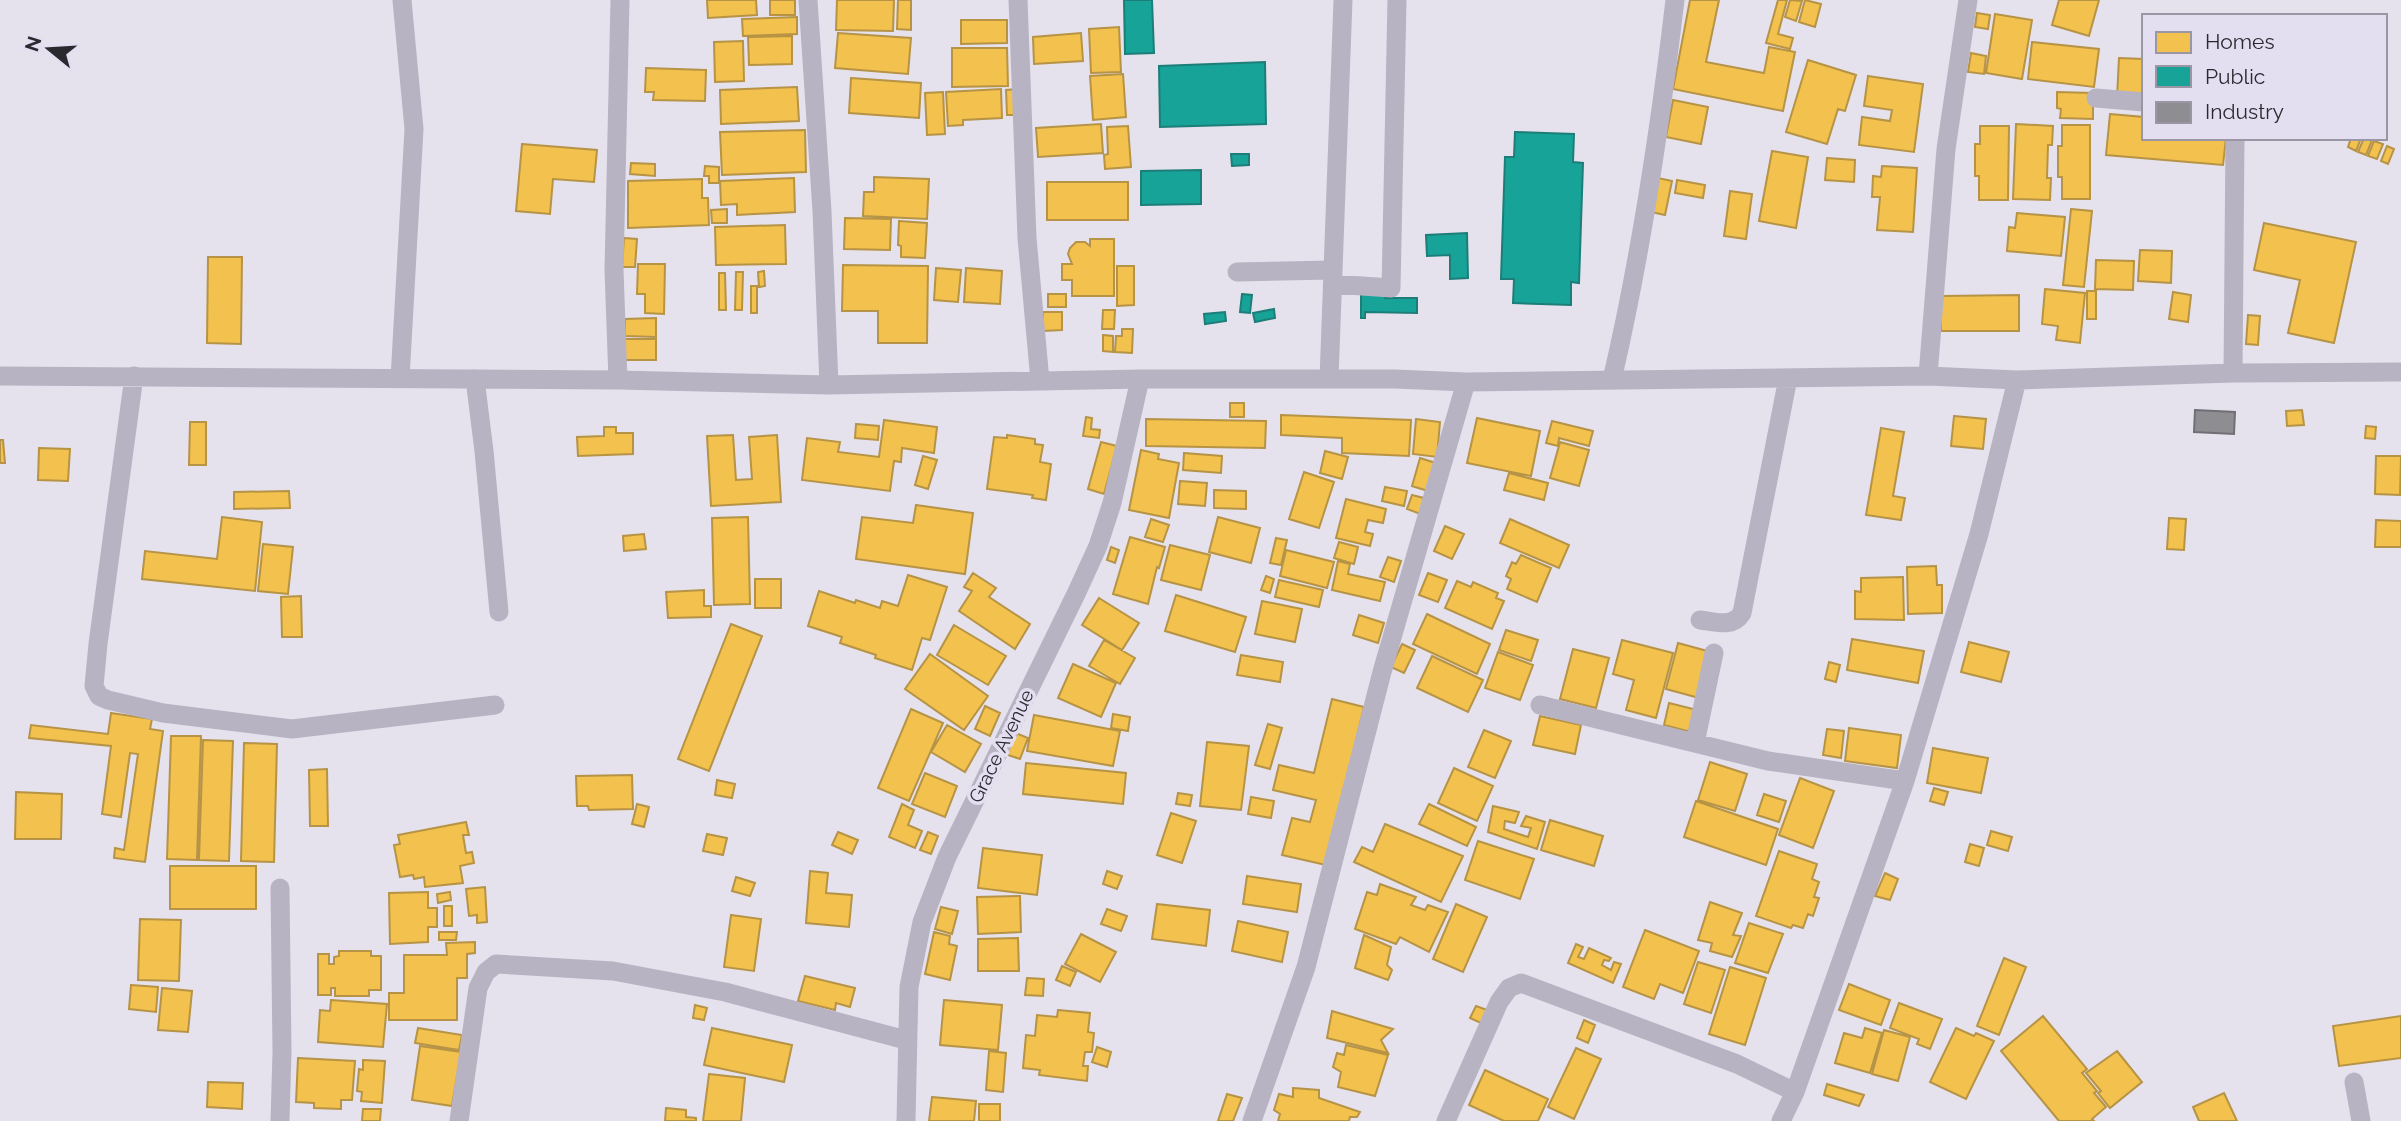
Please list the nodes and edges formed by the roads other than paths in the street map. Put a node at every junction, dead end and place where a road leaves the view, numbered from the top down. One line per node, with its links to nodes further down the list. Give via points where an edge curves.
1 (402, 0): 20 (street, via 414,129)
2 (621, 0): 23 (street, via 614,271)
3 (808, 0): 29 (street)
4 (1018, 0): 27 (street, via 1027,238)
5 (1343, 0): 13 (street)
6 (1397, 0): 13 (street, via 1391,288)
7 (1675, 0): 25 (street, via 1633,291)
8 (1968, 0): 18 (street, via 1945,149)
9 (2096, 98): 10 (street)
10 (2142, 102)
11 (2235, 140): 15 (street)
12 (1237, 272): 13 (street)
13 (1333, 277): 22 (street)
14 (2401, 372): 15 (street)
15 (2233, 373): 26 (street)
16 (0, 376): 17 (street)
17 (134, 376): 20 (street); 33 (street, via 98,644 94,686 99,696 163,713 292,729)
18 (1928, 376): 19 (street); 26 (street)
19 (1788, 378): 25 (street); 31 (street, via 1742,613 1732,623)
20 (400, 379): 21 (street)
21 (475, 379): 23 (street); 30 (street)
22 (1329, 379): 24 (street); 28 (street)
23 (618, 380): 29 (street)
24 (1140, 380): 27 (street); 38 (street, Grace Avenue, via 1098,546 947,857 922,922 909,988)
25 (1612, 380): 28 (street)
26 (2017, 380): 36 (street, via 1979,534)
27 (1040, 381): 29 (street)
28 (1466, 382): 44 (street, via 1382,672 1306,967)
29 (829, 385)
30 (499, 612)
31 (1700, 620)
32 (1714, 653): 35 (street)
33 (495, 705)
34 (1540, 705): 35 (street)
35 (1695, 743): 36 (street, via 1768,761)
36 (1905, 782): 40 (street)
37 (280, 888): 41 (street)
38 (906, 1040): 42 (street, via 725,992 613,971 496,964 478,988); 43 (street, Grace Avenue)
39 (2354, 1082): 47 (street)
40 (1795, 1092): 45 (street, via 1737,1064 1521,983 1509,988 1499,1002); 46 (street)
41 (279, 1121)
42 (459, 1121)
43 (906, 1121)
44 (1252, 1121)
45 (1446, 1121)
46 (1781, 1121)
47 (2361, 1121)

